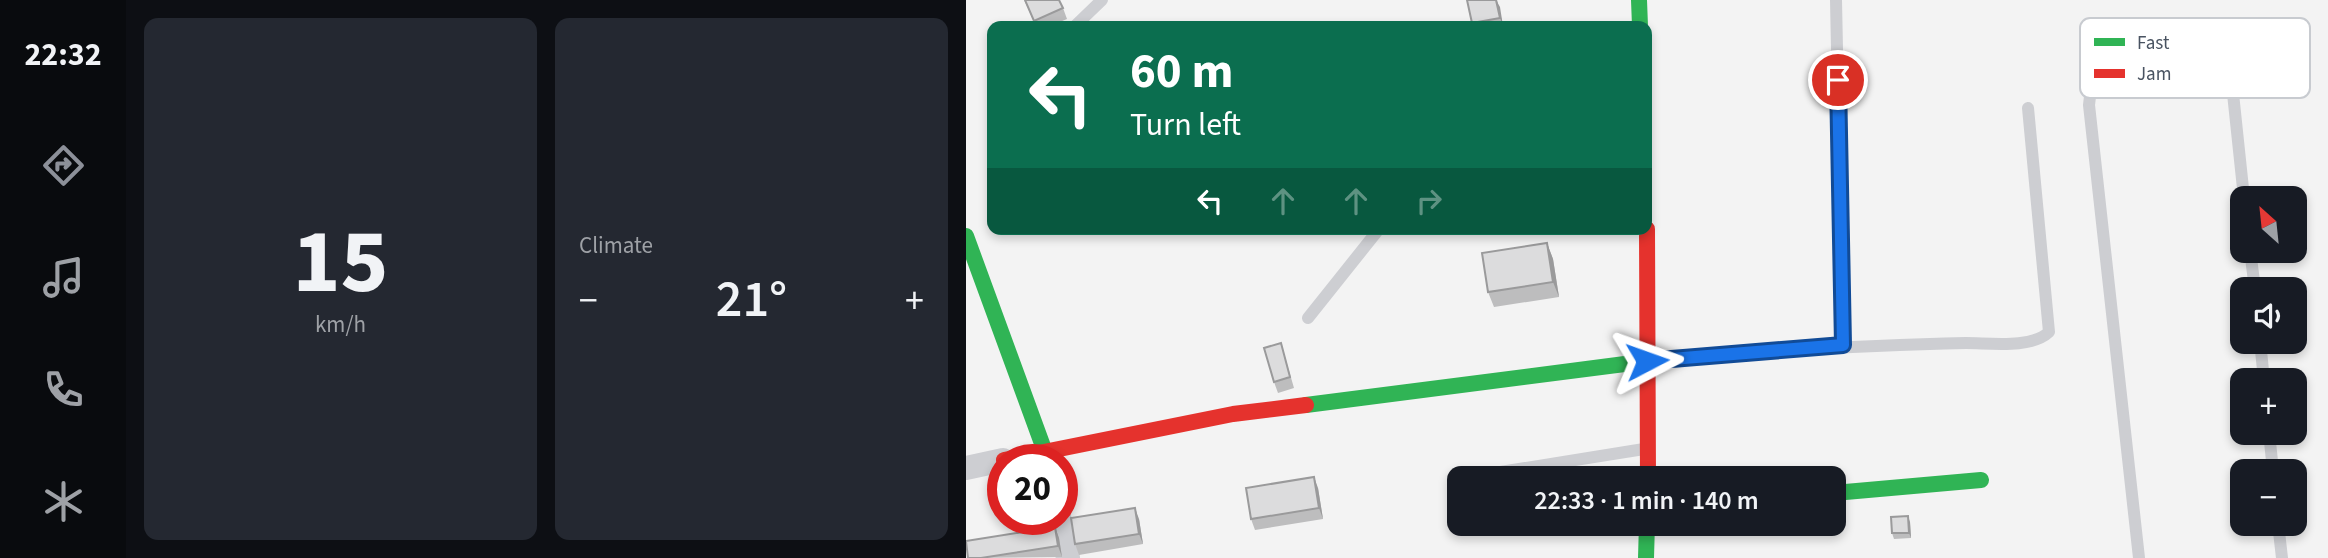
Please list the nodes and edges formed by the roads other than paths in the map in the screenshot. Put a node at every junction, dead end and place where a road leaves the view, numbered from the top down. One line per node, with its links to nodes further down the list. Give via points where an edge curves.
1 (1102, 0): 4 (lane)
2 (1639, 0): 5 (street)
3 (1836, 0): 15 (lane)
4 (1081, 21)
5 (1640, 21)
6 (2090, 98): 31 (lane)
7 (2233, 98): 9 (lane)
8 (2028, 108): 15 (lane, via 2049,332 2038,340 2016,342)
9 (2243, 186)
10 (1374, 235): 14 (lane)
11 (1647, 235): 16 (street)
12 (966, 236): 13 (street)
13 (975, 281): 17 (street)
14 (1308, 318)
15 (1843, 345): 16 (lane)
16 (1647, 361): 18 (street); 19 (street, via 1233,414)
17 (1042, 444)
18 (1648, 448): 21 (lane); 22 (street)
19 (1078, 449)
20 (987, 463): 23 (street)
21 (1537, 466)
22 (1648, 466)
23 (966, 468)
24 (1981, 480): 25 (street)
25 (1846, 492)
26 (1063, 535): 29 (street)
27 (1647, 536): 30 (street)
28 (2279, 536): 32 (lane)
29 (1068, 558)
30 (1646, 558)
31 (2139, 558)
32 (2282, 558)

